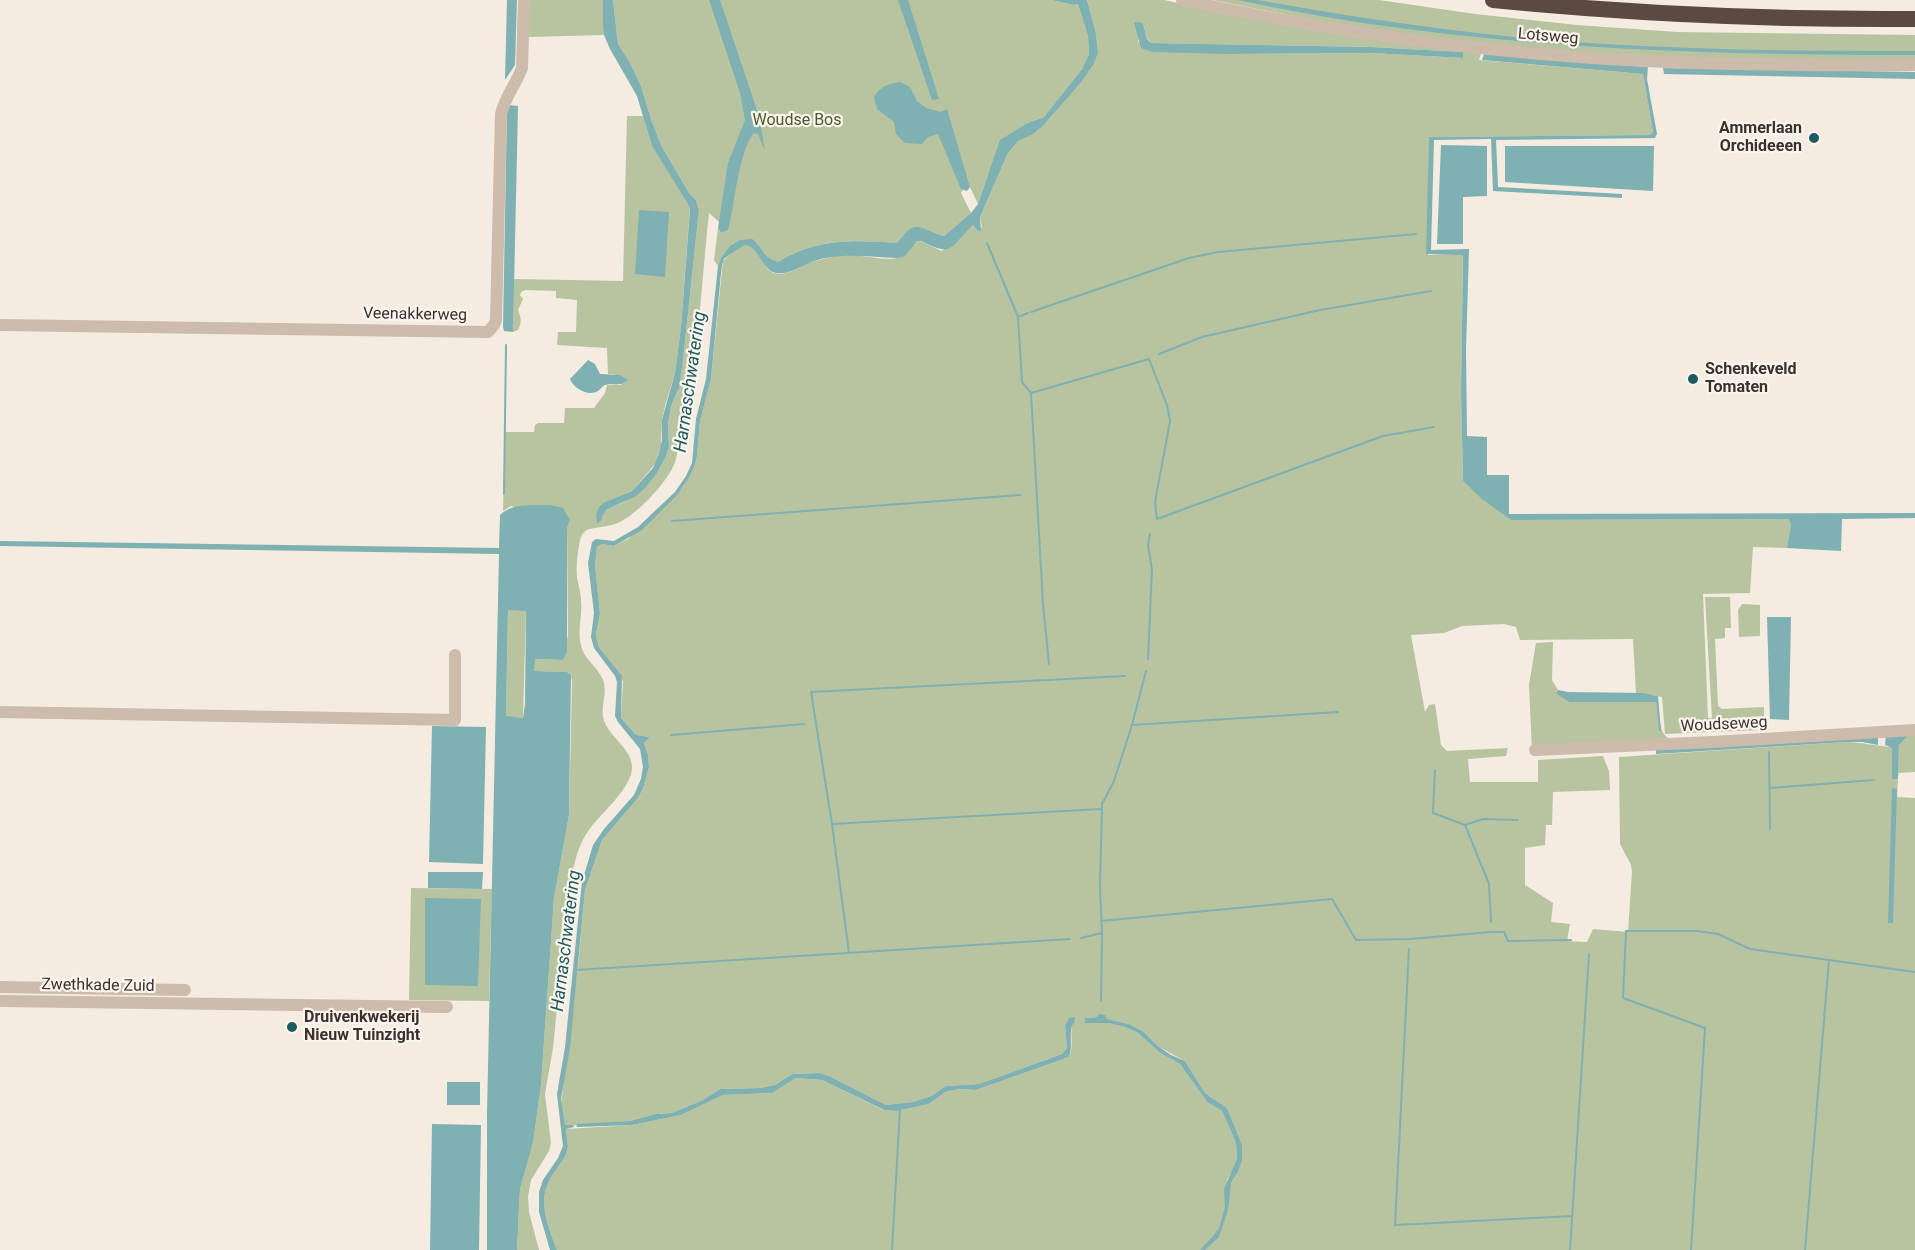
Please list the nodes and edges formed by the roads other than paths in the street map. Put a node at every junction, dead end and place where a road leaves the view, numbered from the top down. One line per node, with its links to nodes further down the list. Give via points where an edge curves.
1 (524, 0): 6 (street, Veenakkerweg, via 522,68 501,114 496,320 488,332)
2 (1182, 0): 5 (street, Lotsweg, via 1310,26 1590,58)
3 (1493, 0): 4 (highway, via 1650,13)
4 (1915, 19)
5 (1915, 65)
6 (0, 325)
7 (455, 655): 8 (street, via 455,720)
8 (0, 712)
9 (1915, 730): 10 (street, Woudseweg)
10 (1535, 750)
11 (0, 987): 12 (street, Zwethkade Zuid)
12 (185, 990)
13 (0, 1001): 14 (street, Zwethkade Zuid)
14 (447, 1006)

